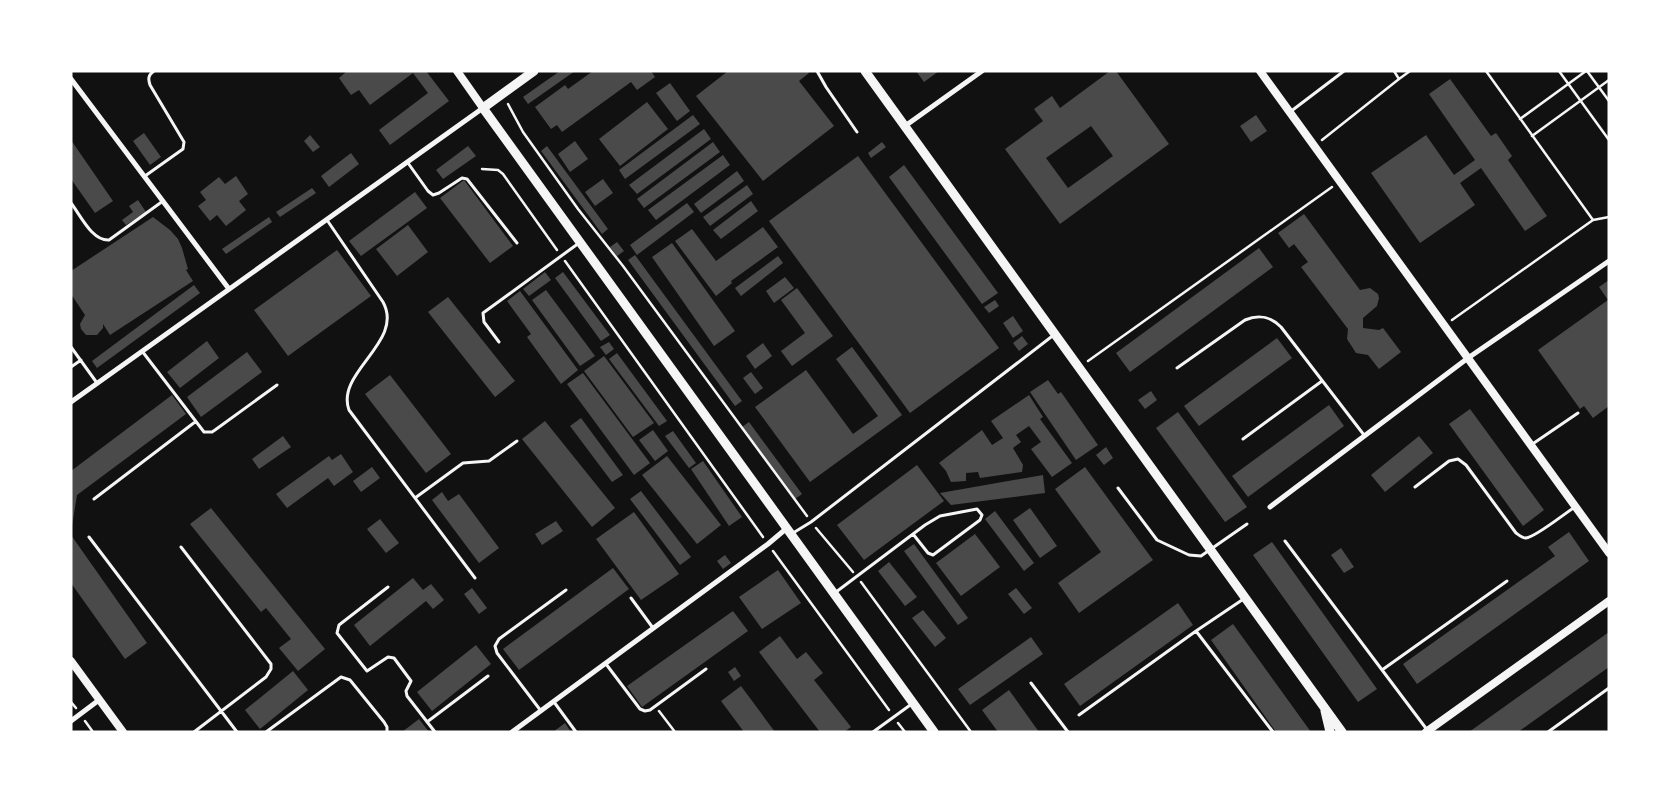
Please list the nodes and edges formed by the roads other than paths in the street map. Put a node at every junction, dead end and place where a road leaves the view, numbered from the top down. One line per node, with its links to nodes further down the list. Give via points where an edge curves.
1 (154, 71): 15 (lane, via 148,79 150,85 184,145 183,149)
2 (457, 71): 10 (street)
3 (534, 71): 10 (main road)
4 (817, 71): 13 (lane)
5 (865, 71): 12 (main road)
6 (982, 71): 12 (street)
7 (1260, 71): 11 (street)
8 (1344, 71): 11 (lane)
9 (71, 78): 15 (street)
10 (483, 108): 14 (street); 20 (main road)
11 (1289, 112): 27 (street)
12 (905, 126): 23 (main road)
13 (857, 132)
14 (408, 163): 18 (street); 19 (lane, via 433,195 462,178 467,179)
15 (145, 176): 16 (street)
16 (163, 202): 17 (lane, via 109,240 96,237); 22 (street)
17 (71, 203)
18 (326, 220): 22 (street); 43 (lane, via 383,302 388,317 384,332 348,389 348,410)
19 (517, 243)
20 (580, 243): 24 (lane, via 483,313 484,322); 48 (main road)
21 (1609, 261): 27 (street)
22 (229, 289): 26 (street)
23 (1055, 334): 48 (lane, via 811,522); 53 (main road)
24 (499, 342)
25 (71, 347): 28 (lane)
26 (142, 351): 32 (street); 36 (lane)
27 (1468, 358): 37 (street); 40 (street)
28 (81, 360): 29 (lane); 32 (lane)
29 (71, 367)
30 (1177, 368): 31 (lane, via 1245,320 1264,316 1281,326)
31 (1322, 381): 37 (lane); 38 (lane)
32 (97, 384): 34 (street)
33 (277, 385): 36 (lane, via 212,432 204,432)
34 (71, 402)
35 (1578, 413): 40 (lane)
36 (196, 422): 44 (lane)
37 (1364, 435): 46 (street)
38 (1243, 439)
39 (517, 441): 43 (lane, via 489,462 463,463)
40 (1531, 445): 45 (street)
41 (1118, 488): 53 (lane, via 1161,542 1195,556)
42 (1415, 488): 45 (lane, via 1449,461 1458,459 1466,464 1516,533 1526,538)
43 (414, 498): 55 (lane)
44 (94, 500)
45 (1575, 506): 54 (street)
46 (1270, 507)
47 (1247, 524): 53 (lane)
48 (789, 531): 59 (main road); 63 (street)
49 (913, 534): 49 (lane, via 940,516 978,509 982,514 980,520 932,555); 59 (lane)
50 (90, 537): 77 (lane)
51 (1285, 541): 68 (lane)
52 (181, 547): 77 (lane, via 271,664 266,677)
53 (1211, 549): 61 (main road)
54 (1609, 553)
55 (475, 578)
56 (1507, 581): 68 (lane)
57 (388, 587): 80 (lane, via 339,625 337,633 365,670 388,656 394,658 411,681 406,694)
58 (566, 590): 76 (lane, via 499,639 495,646)
59 (834, 593): 74 (main road)
60 (631, 598): 63 (lane)
61 (1246, 598): 64 (lane); 75 (main road)
62 (1609, 601): 81 (street)
63 (653, 628): 66 (street)
64 (1196, 631): 78 (lane); 93 (lane)
65 (71, 661): 72 (street)
66 (605, 663): 67 (lane, via 640,709 645,711); 73 (street)
67 (706, 669)
68 (1382, 670): 81 (lane)
69 (488, 676): 80 (lane)
70 (1031, 683): 92 (lane)
71 (1609, 688): 96 (lane)
72 (99, 700): 79 (street); 82 (street)
73 (554, 701): 76 (street); 89 (lane)
74 (914, 703): 90 (lane); 91 (main road)
75 (1324, 706): 94 (main road); 95 (main road)
76 (541, 710): 88 (street)
77 (222, 711): 83 (lane); 84 (lane)
78 (1079, 715)
79 (71, 721)
80 (427, 722): 87 (lane)
81 (1427, 731)
82 (123, 732)
83 (194, 732)
84 (237, 732)
85 (266, 732): 86 (lane, via 341,677 350,680 384,722)
86 (386, 732)
87 (435, 732)
88 (512, 732)
89 (576, 732)
90 (873, 732)
91 (934, 732)
92 (1068, 732)
93 (1273, 732)
94 (1330, 732)
95 (1342, 732)
96 (1548, 732)

